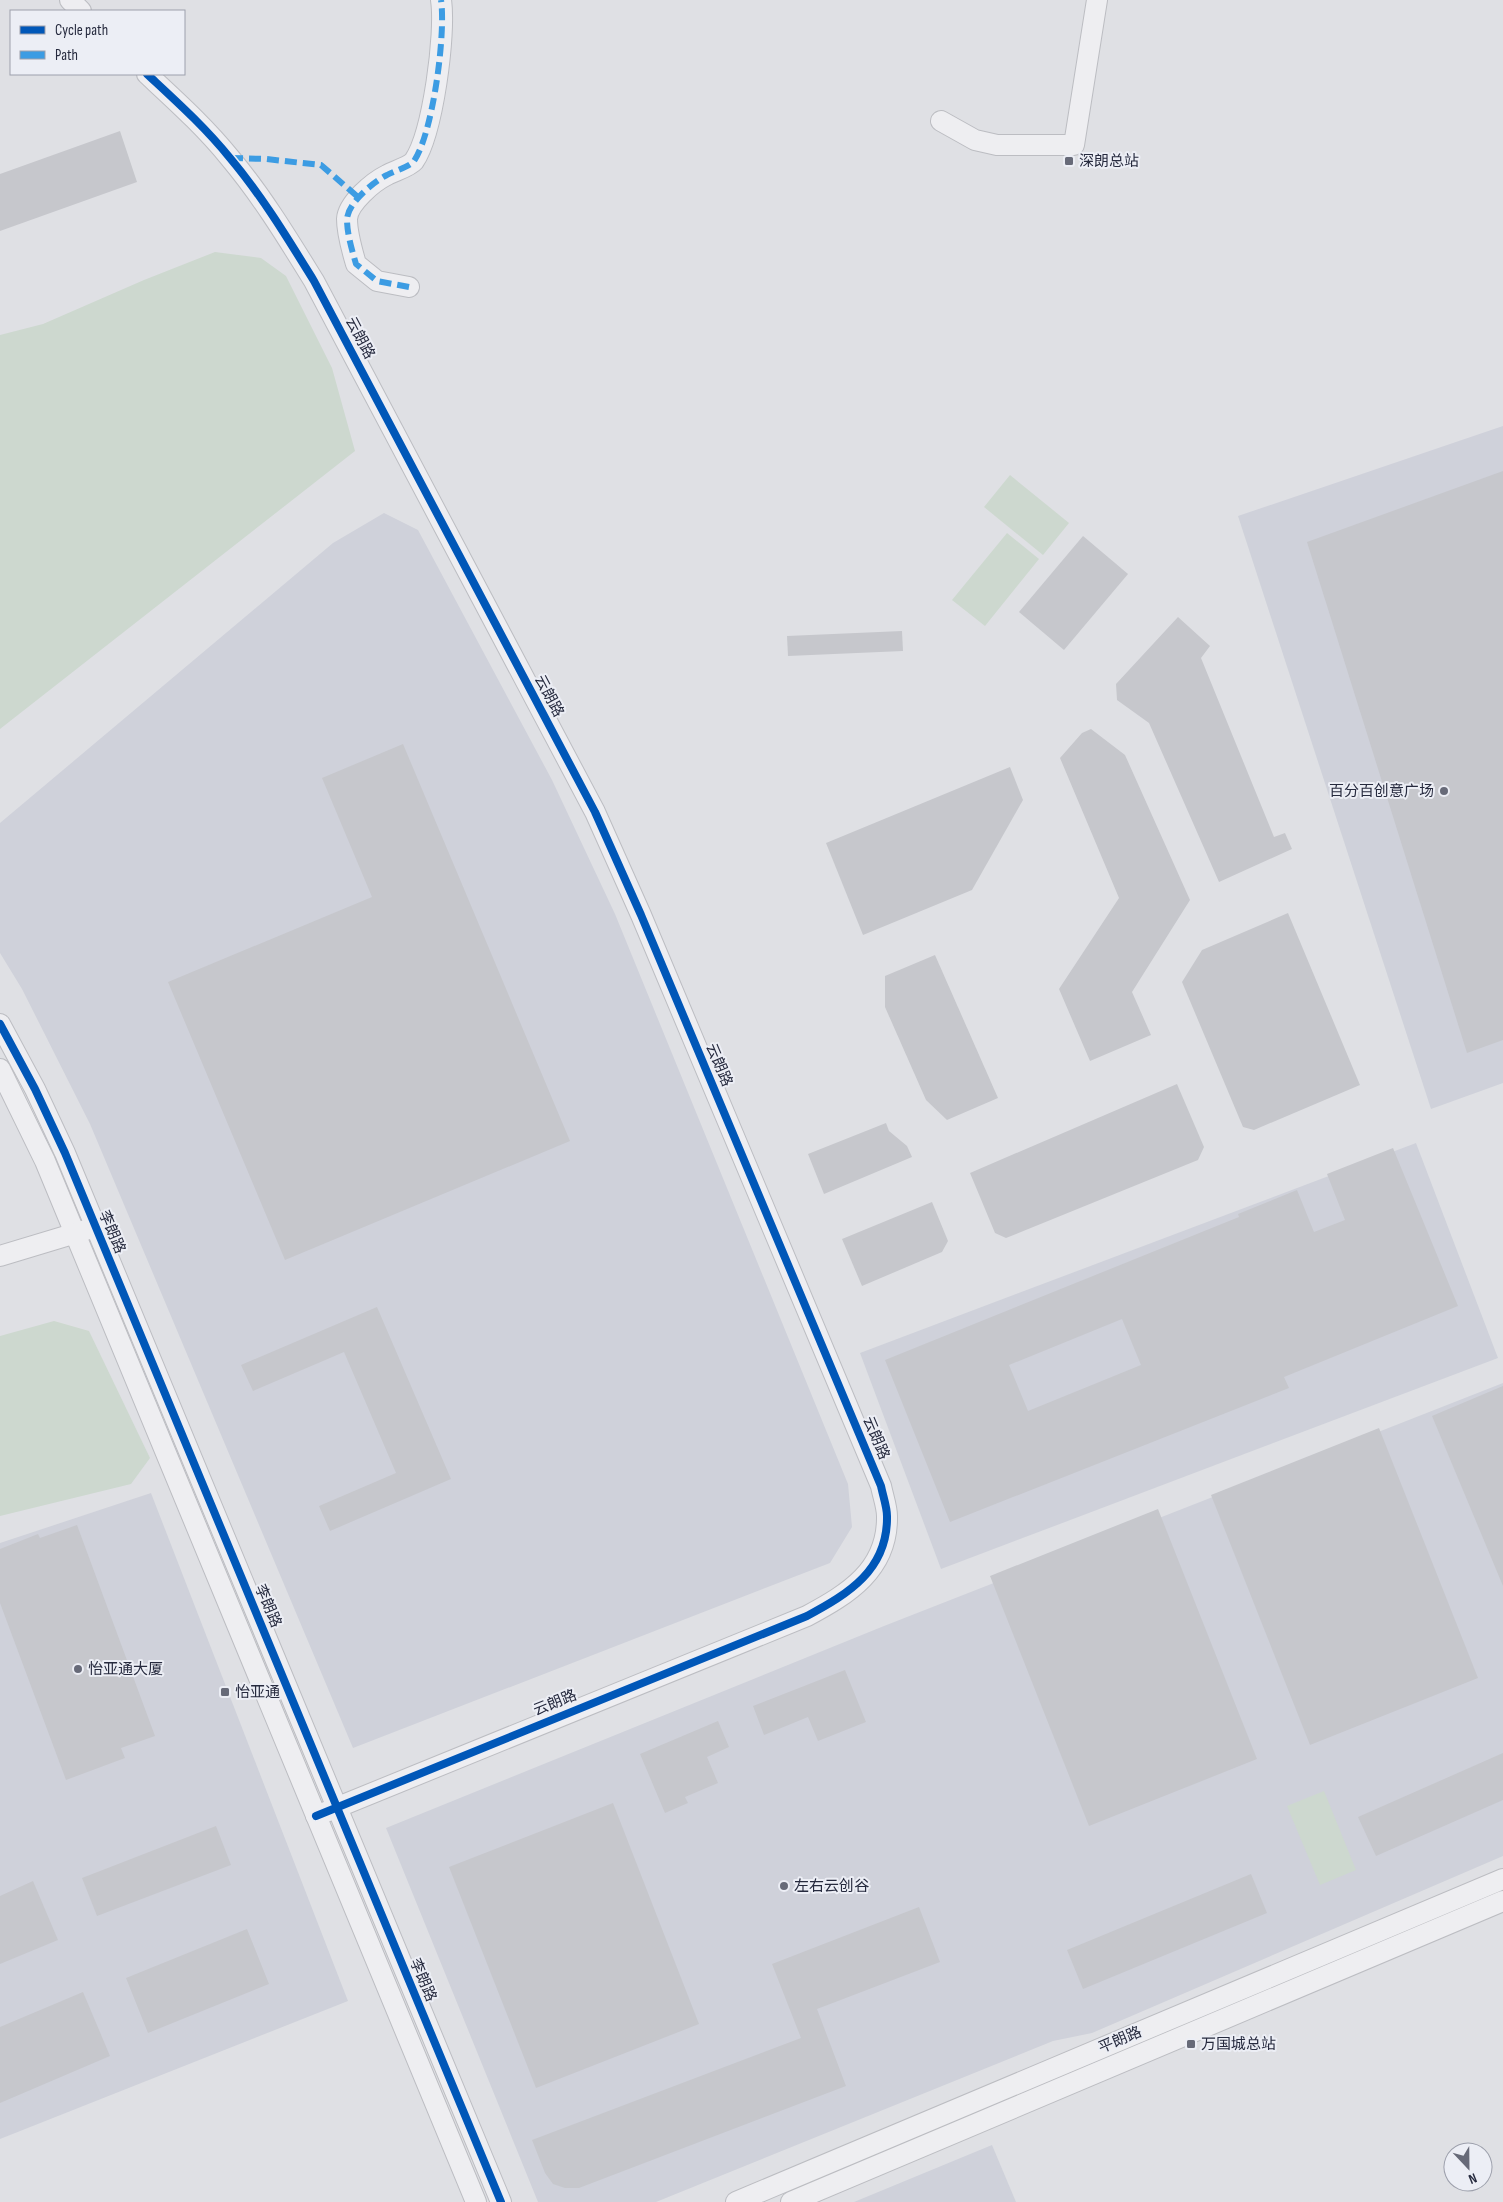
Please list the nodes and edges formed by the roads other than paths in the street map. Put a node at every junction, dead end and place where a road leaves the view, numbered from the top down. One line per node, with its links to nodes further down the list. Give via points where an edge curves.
1 (70, 0): 4 (street)
2 (441, 0): 7 (street, via 443,15 438,74 423,139 413,162 383,177 358,197 347,218 356,264 377,281)
3 (1097, 0): 6 (street, via 1074,145 997,145 975,140)
4 (80, 10)
5 (148, 75): 13 (street, 云朗路, via 231,158 314,281 595,812 881,1486 887,1517 882,1550 867,1576 831,1603)
6 (941, 121)
7 (409, 287)
8 (0, 1024): 10 (street, 李朗路, via 65,1153)
9 (0, 1069): 11 (street, via 45,1161)
10 (95, 1227): 11 (street); 13 (street, 李朗路)
11 (75, 1233): 12 (street); 14 (street)
12 (0, 1256)
13 (337, 1807): 14 (street, 云朗路); 18 (street, 李朗路)
14 (316, 1816): 17 (street)
15 (1503, 1879): 19 (street, 平朗路)
16 (1503, 1901): 20 (street, 平朗路)
17 (476, 2202)
18 (501, 2202)
19 (736, 2202)
20 (791, 2202)

